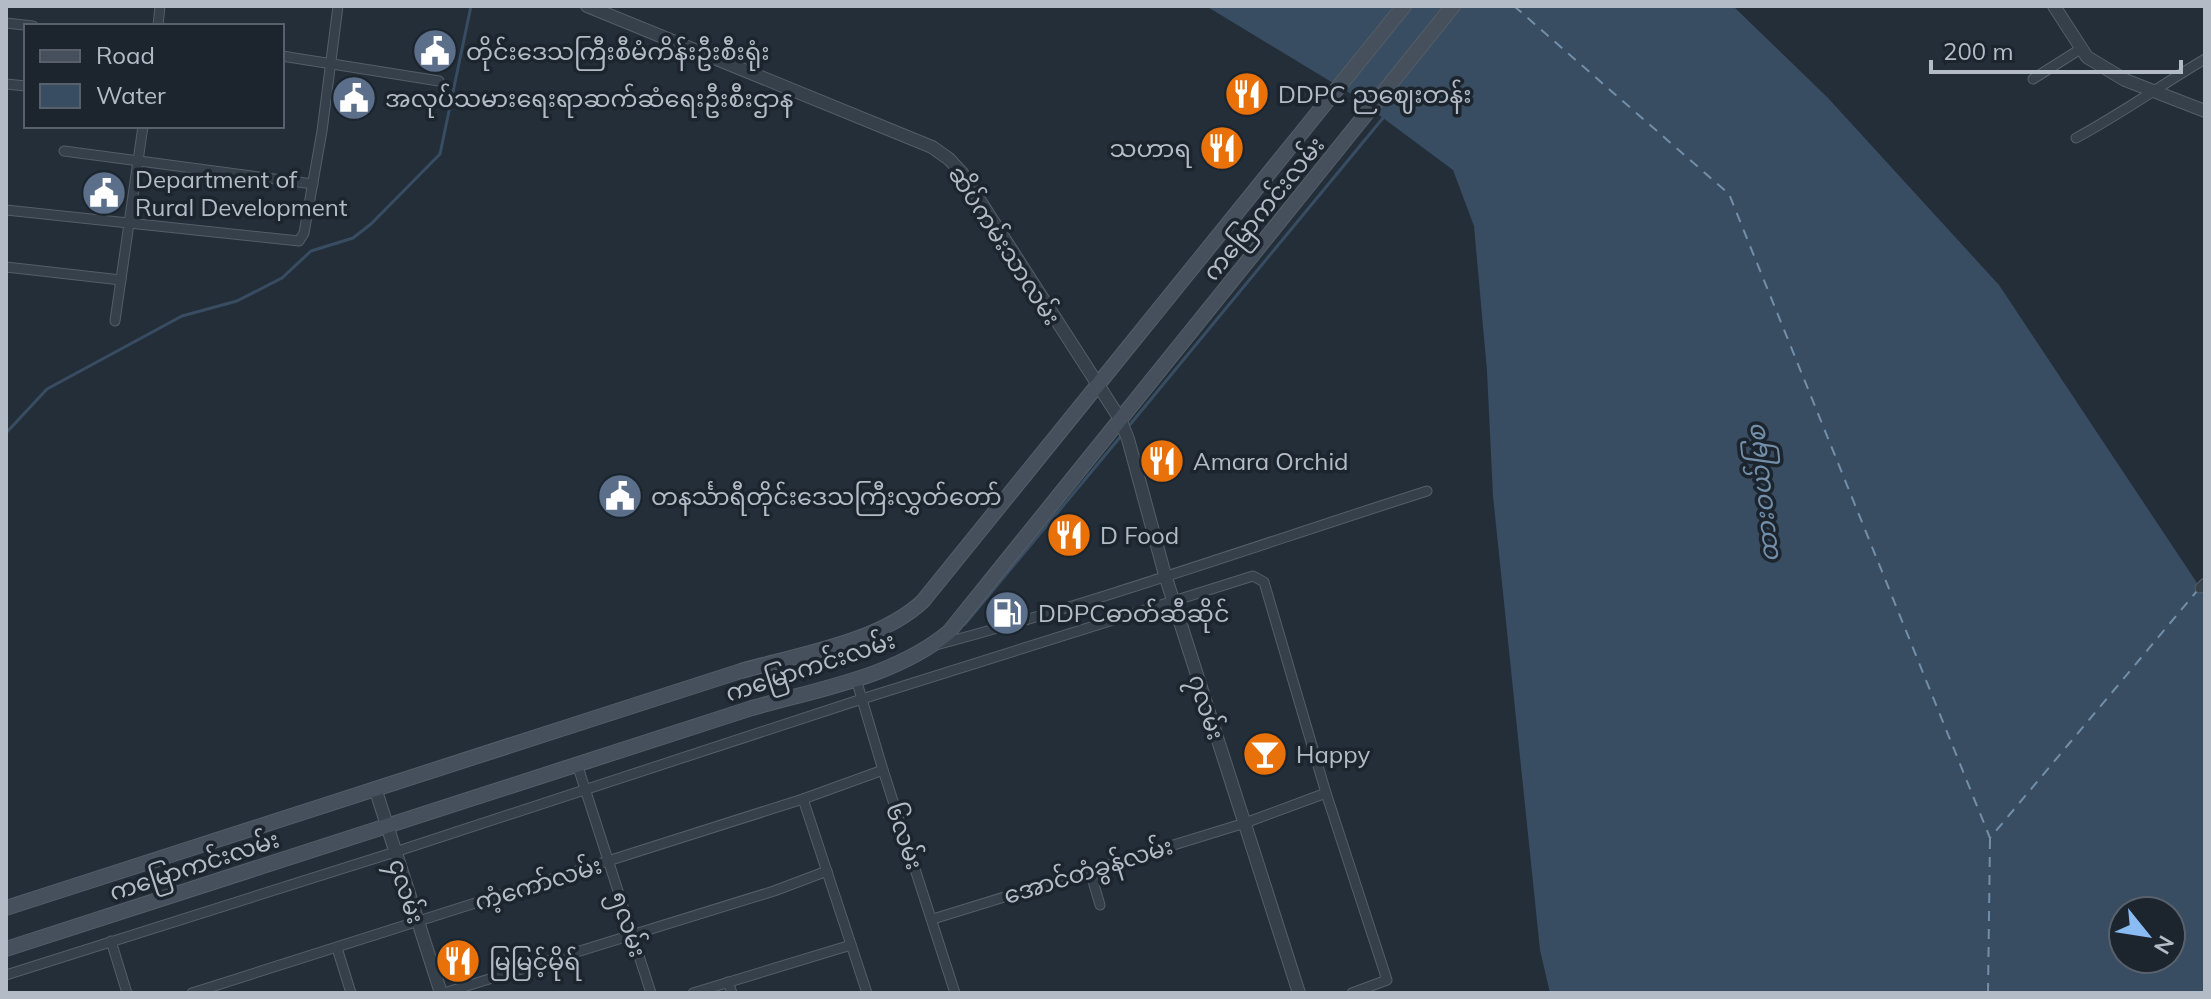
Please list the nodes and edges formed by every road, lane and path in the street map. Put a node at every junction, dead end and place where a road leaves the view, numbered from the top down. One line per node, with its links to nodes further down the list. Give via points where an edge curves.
1 (338, 6): 9 (street)
2 (587, 6): 24 (street, ဆိပ်ကမ်းသာလမ်း, via 932,147 949,159)
3 (1404, 6): 24 (main road, ကမြောကင်းလမ်း)
4 (1453, 6): 25 (main road, ကမြောကင်းလမ်း)
5 (2054, 6): 6 (street)
6 (2082, 48): 10 (street); 12 (street, via 2103,68)
7 (284, 56): 9 (street)
8 (2205, 59): 12 (street)
9 (330, 62): 11 (street); 18 (street)
10 (2033, 79)
11 (439, 81)
12 (2153, 90): 13 (street); 15 (street)
13 (2205, 111)
14 (143, 128): 17 (street)
15 (2076, 138)
16 (64, 151): 17 (street)
17 (138, 161): 18 (street); 20 (street)
18 (313, 184): 20 (street, via 304,233 295,242)
19 (10, 211): 20 (street)
20 (129, 224): 22 (street)
21 (6, 267): 22 (street)
22 (121, 280): 23 (street)
23 (115, 321)
24 (1097, 385): 25 (street, ဆိပ်ကမ်းသာလမ်း); 34 (main road, ကမြောကင်းလမ်း, via 911,613 844,641)
25 (1120, 419): 27 (street, ၇လမ်း); 29 (main road, ကမြောကင်းလမ်း)
26 (1427, 491): 27 (street)
27 (1165, 575): 28 (street, ၇လမ်း); 29 (street, via 1085,604)
28 (1173, 601): 31 (street); 36 (street, via 1253,576 1264,582); 38 (street, ၇လမ်း)
29 (933, 646): 30 (main road, ကမြောကင်းလမ်း)
30 (856, 679): 31 (street, ၆လမ်း); 32 (main road, ကမြောကင်းလမ်း)
31 (862, 699): 33 (street, ၆လမ်း); 35 (street)
32 (577, 764): 35 (street, ၅လမ်း); 39 (main road, ကမြောကင်းလမ်း)
33 (883, 770): 37 (street, ကံ့ကော်လမ်း); 46 (street, ၆လမ်း)
34 (375, 788): 39 (street, ၄လမ်း); 45 (main road, ကမြောကင်းလမ်း)
35 (585, 790): 40 (street); 41 (street, ၅လမ်း)
36 (1326, 793): 38 (street, အောင်တံခွန်လမ်း); 65 (street, via 1387,980)
37 (803, 799): 41 (street, ကံ့ကော်လမ်း); 42 (street)
38 (1245, 823): 43 (street, အောင်တံခွန်လမ်း); 64 (street, ၇လမ်း)
39 (387, 826): 40 (street, ၄လမ်း); 52 (main road, ကမြောကင်းလမ်း)
40 (395, 852): 47 (street, ၄လမ်း); 49 (street)
41 (608, 861): 47 (street, ကံ့ကော်လမ်း); 48 (street, ၅လမ်း)
42 (827, 871): 48 (street); 50 (street)
43 (1090, 871): 44 (street); 46 (street, အောင်တံခွန်လမ်း)
44 (1100, 905)
45 (6, 908)
46 (933, 919): 63 (street, ၆လမ်း)
47 (417, 920): 51 (street, ကံ့ကော်လမ်း); 58 (street, ၄လမ်း)
48 (633, 934): 58 (street); 59 (street, ၅လမ်း)
49 (111, 941): 53 (street); 55 (street)
50 (851, 945): 54 (street); 62 (street)
51 (337, 948): 56 (street, ကံ့ကော်လမ်း); 57 (street)
52 (6, 949)
53 (6, 975)
54 (728, 982): 60 (street); 61 (street)
55 (127, 993)
56 (192, 993)
57 (351, 993)
58 (443, 993)
59 (651, 993)
60 (693, 993)
61 (732, 993)
62 (867, 993)
63 (955, 993)
64 (1299, 993)
65 (1352, 993)

